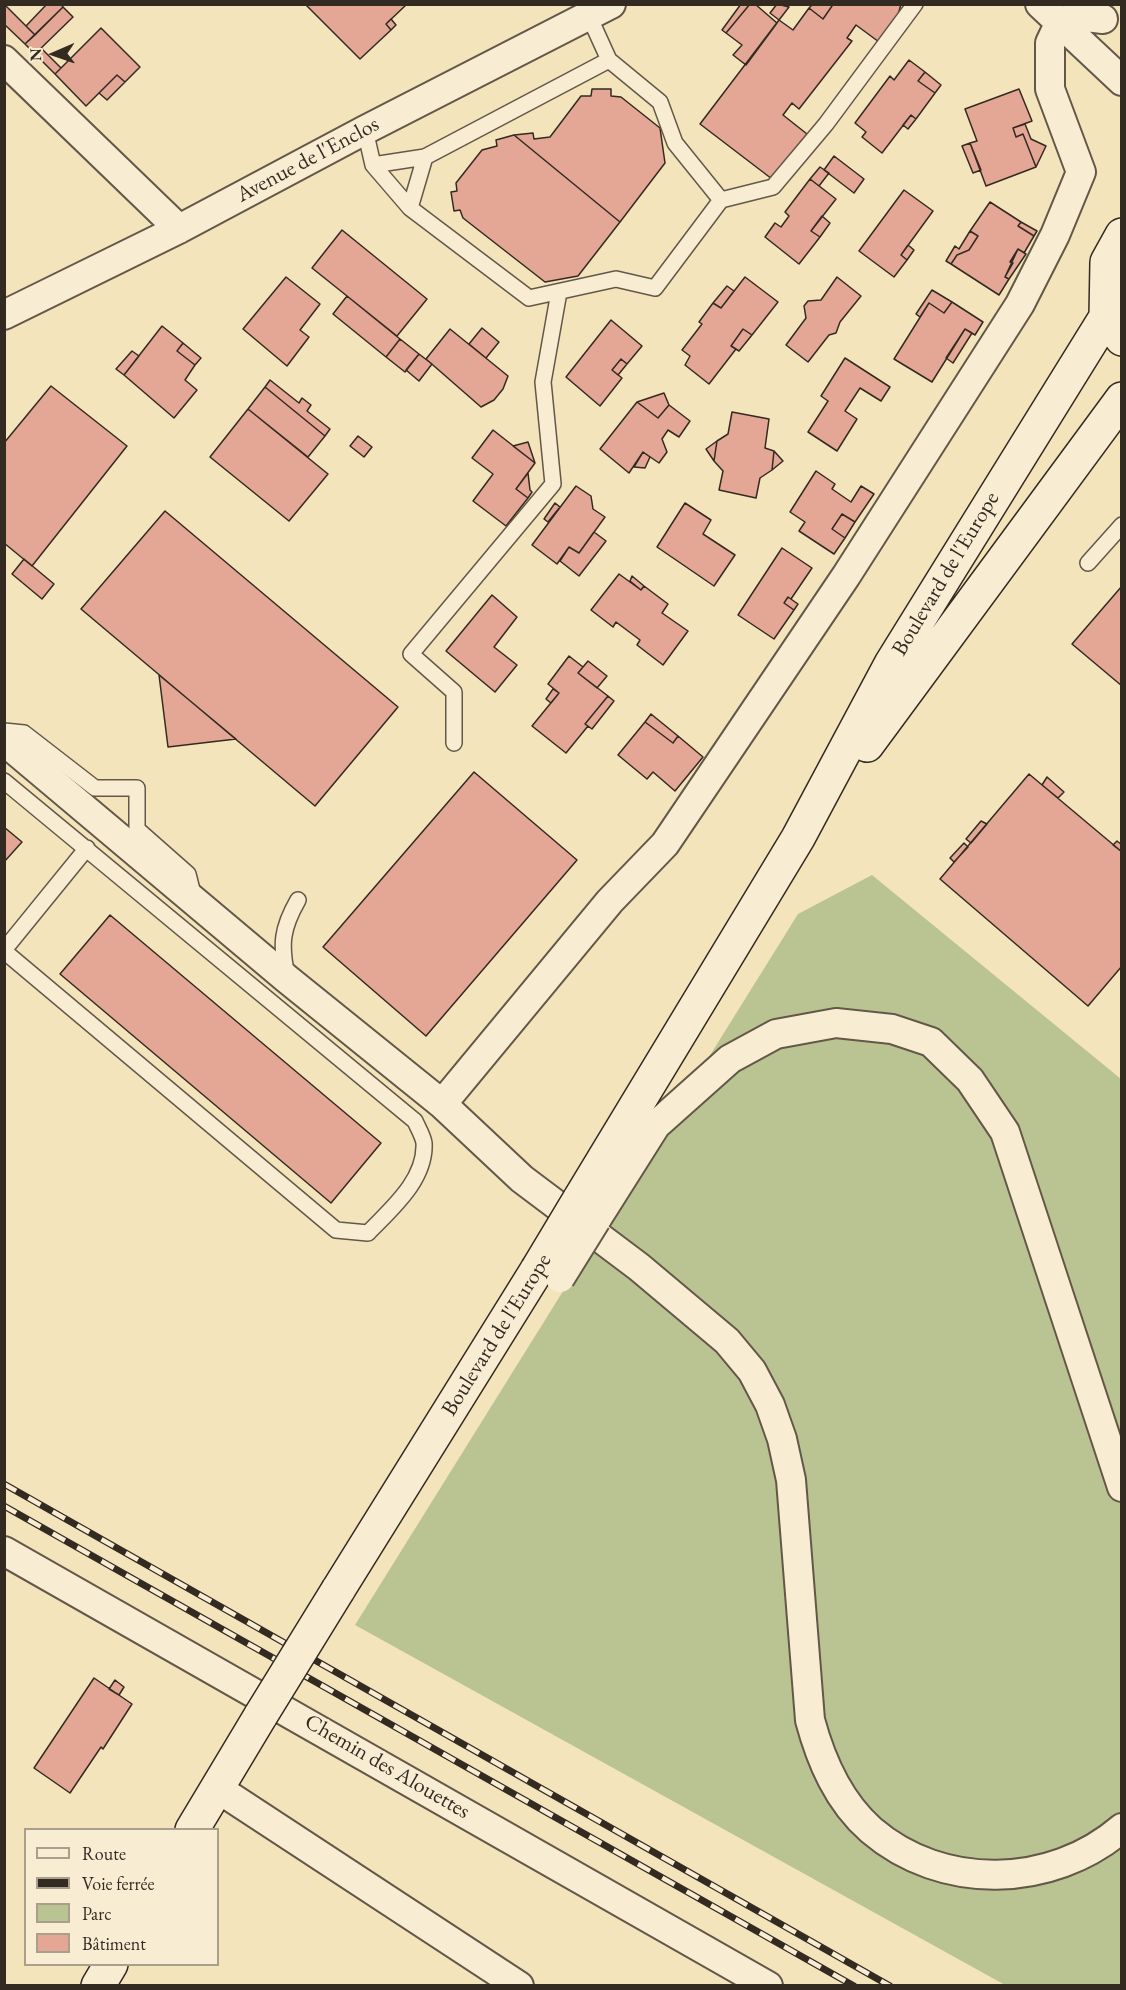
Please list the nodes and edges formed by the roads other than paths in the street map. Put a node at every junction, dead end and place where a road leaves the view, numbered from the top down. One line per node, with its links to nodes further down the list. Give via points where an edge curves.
1 (915, 4): 11 (lane, via 773,188)
2 (600, 10): 6 (lane); 8 (street, Avenue de l'Enclos)
3 (1050, 13): 4 (street); 7 (street); 31 (street, via 1050,88 1081,172 1020,304 846,576 665,844 610,901)
4 (1104, 20)
5 (4, 60): 13 (street)
6 (609, 60): 9 (lane); 11 (lane, via 660,102 675,143)
7 (1122, 81)
8 (365, 130): 10 (lane); 13 (street, Avenue de l'Enclos)
9 (424, 157): 10 (lane); 12 (lane)
10 (373, 165): 12 (lane)
11 (721, 200): 15 (lane, via 655,288 616,279)
12 (410, 208): 15 (lane, via 529,298)
13 (179, 229): 16 (street, Avenue de l'Enclos)
14 (1122, 235): 17 (street, Boulevard de l'Europe, via 1107,262)
15 (559, 292): 23 (lane, via 543,382 553,484 411,654 454,692)
16 (4, 315)
17 (1114, 328): 25 (street, Boulevard de l'Europe, via 891,664)
18 (1122, 399): 25 (street, Boulevard de l'Europe)
19 (1122, 525): 20 (lane)
20 (1088, 563)
21 (4, 731): 27 (lane, via 24,733 95,788 138,788 137,829 188,874)
22 (4, 741): 27 (street)
23 (454, 743)
24 (4, 781): 26 (lane)
25 (798, 838): 32 (street, Boulevard de l'Europe)
26 (87, 848): 29 (lane); 29 (lane, via 415,1121 424,1142 422,1165 401,1200 368,1233 336,1230)
27 (194, 898): 30 (street)
28 (298, 900): 30 (lane, via 286,921 282,955)
29 (4, 951)
30 (287, 979): 31 (street)
31 (442, 1104): 37 (street, via 522,1179 639,1267 727,1341 752,1371 770,1405 791,1480 810,1720 818,1752 833,1782 870,1829 904,1854 938,1868 1005,1875 1041,1871 1075,1858)
32 (587, 1210): 33 (street, via 656,1125 730,1059 776,1034 836,1023 892,1029 931,1042 970,1080 1005,1132); 35 (street, Boulevard de l'Europe, bridge, via 548,1274 510,1314)
33 (1122, 1487)
34 (4, 1551): 41 (street, Chemin des Alouettes)
35 (218, 1788): 36 (street, Boulevard de l'Europe); 40 (street)
36 (193, 1828)
37 (1122, 1828)
38 (110, 1966): 39 (street)
39 (98, 1986)
40 (519, 1986)
41 (768, 1986)

